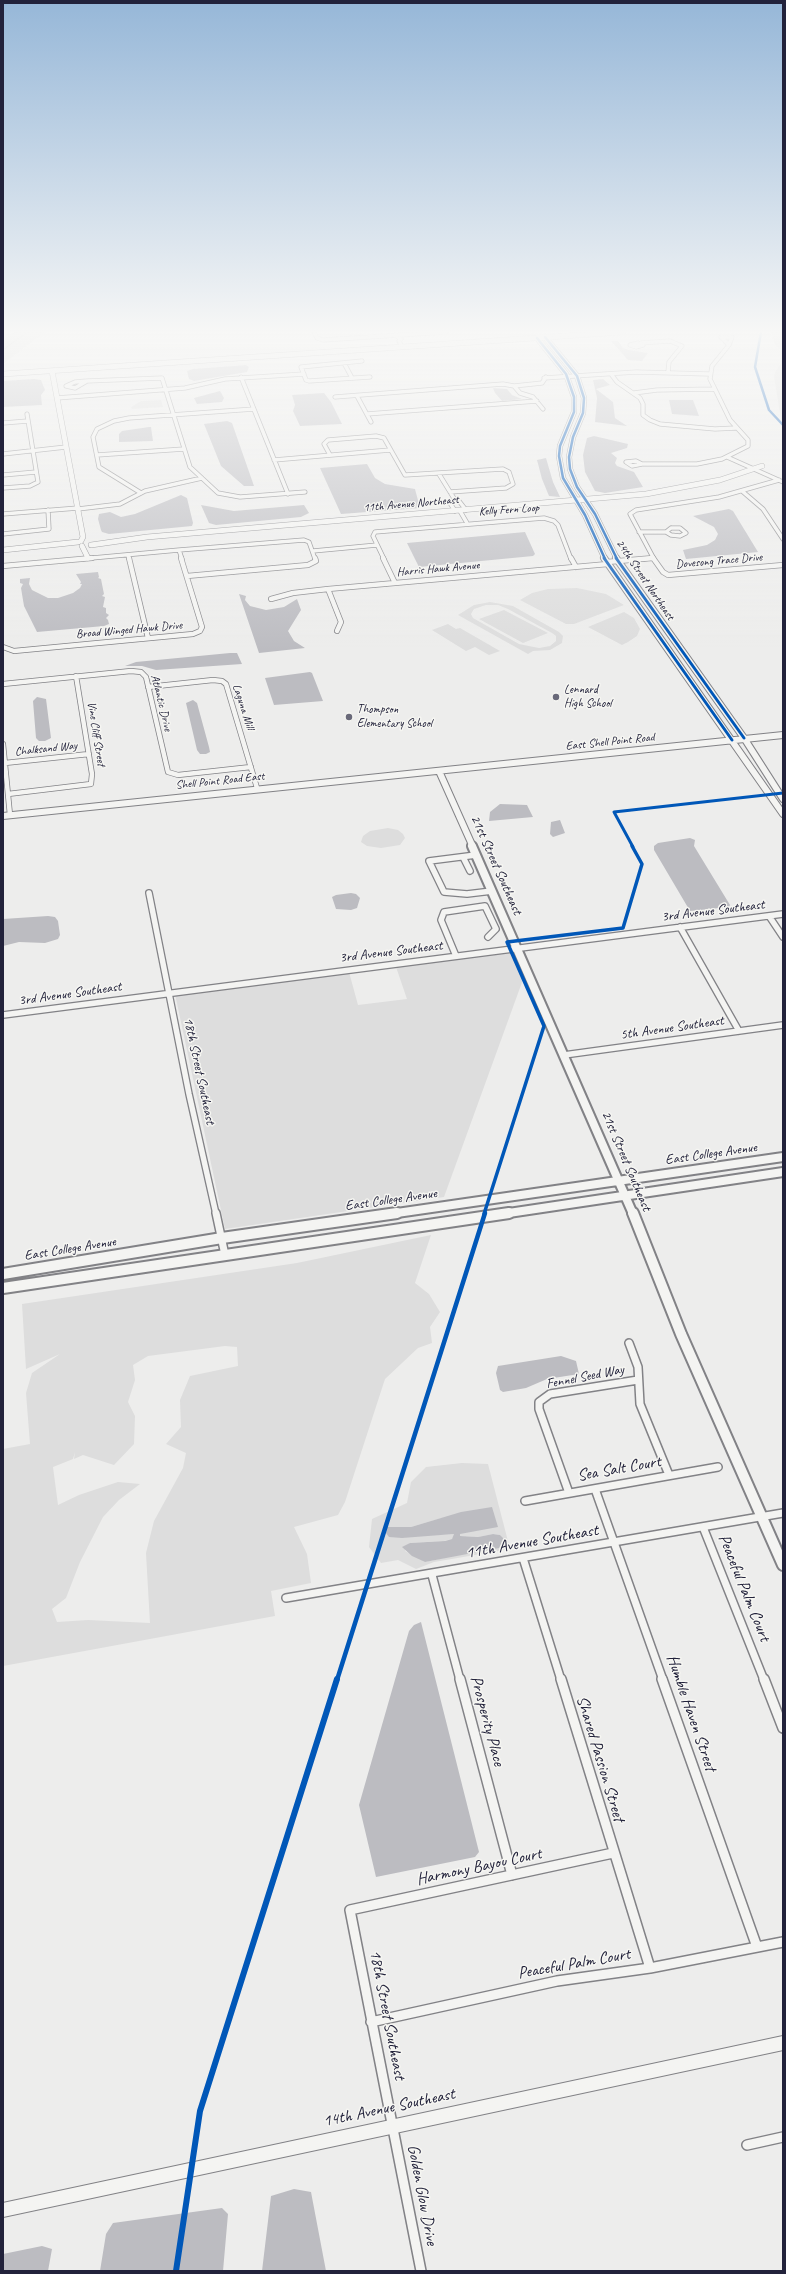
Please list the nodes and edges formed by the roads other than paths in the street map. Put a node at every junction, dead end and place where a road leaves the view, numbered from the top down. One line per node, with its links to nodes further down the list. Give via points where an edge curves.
1 (31, 438): 14 (street)
2 (64, 438): 11 (street)
3 (92, 438): 16 (street)
4 (180, 438): 12 (street)
5 (265, 438): 20 (street)
6 (340, 438): 17 (street, via 325,441)
7 (384, 438): 13 (street)
8 (563, 438): 37 (street, 24th Street Northeast, via 559,456 563,478)
9 (573, 438): 36 (street, 24th Street Northeast, via 569,457 572,477)
10 (746, 438): 18 (street, via 748,446)
11 (66, 449): 14 (street); 38 (street)
12 (184, 449): 16 (street); 27 (street, via 190,467)
13 (390, 450): 17 (street); 26 (street, via 405,475)
14 (33, 451): 15 (street); 24 (street)
15 (3, 454)
16 (97, 455): 31 (street, via 102,470)
17 (330, 455): 20 (street)
18 (727, 457): 19 (street); 23 (street)
19 (722, 459): 21 (street, via 686,465); 23 (street)
20 (274, 460): 34 (street)
21 (642, 464)
22 (762, 466): 23 (street, 11th Avenue Northeast)
23 (753, 470): 28 (street); 36 (street, 11th Avenue Northeast, via 671,490)
24 (36, 472): 25 (street); 29 (street, via 37,484)
25 (3, 474)
26 (439, 474): 33 (street); 33 (street, via 502,469 509,472 513,484 506,488)
27 (202, 478): 31 (street); 34 (street, via 218,493 238,497)
28 (781, 481): 30 (street, Dovesong Trace Drive)
29 (3, 488)
30 (742, 491): 43 (street, Dovesong Trace Drive, via 679,505 632,511 630,514); 46 (street, via 763,509)
31 (141, 492): 38 (street, via 123,503)
32 (305, 492): 34 (street)
33 (450, 492): 35 (street)
34 (288, 494)
35 (455, 500): 40 (street, via 459,502); 40 (street, via 450,503)
36 (586, 500): 37 (street, 11th Avenue Northeast); 55 (street, 24th Street Northeast)
37 (576, 501): 40 (street, 11th Avenue Northeast); 56 (street, 24th Street Northeast)
38 (78, 508): 39 (street); 47 (street)
39 (48, 510): 41 (street); 45 (street, via 49,529)
40 (460, 511): 42 (street); 47 (street, 11th Avenue Northeast)
41 (3, 514)
42 (467, 523): 48 (street, Kelly Fern Loop, via 379,531 373,534); 59 (street, Kelly Fern Loop, via 550,519 558,525 566,549)
43 (639, 532): 44 (street); 54 (street, Dovesong Trace Drive)
44 (666, 532)
45 (3, 534)
46 (783, 539)
47 (85, 544): 49 (street, 11th Avenue Northeast); 53 (street)
48 (377, 545): 51 (street); 61 (street)
49 (3, 550)
50 (179, 550): 51 (street, via 299,540 309,542); 52 (street); 60 (street, Broad Winged Hawk Drive)
51 (313, 551): 60 (street, via 316,561 312,564)
52 (128, 555): 53 (street); 65 (street)
53 (88, 558): 58 (street)
54 (654, 560): 55 (street, Harris Hawk Avenue); 57 (street, Dovesong Trace Drive, via 663,572 672,576)
55 (619, 563): 56 (street, Harris Hawk Avenue); 71 (street, 24th Street Northeast)
56 (608, 564): 59 (street, Harris Hawk Avenue); 72 (street, 24th Street Northeast)
57 (783, 565)
58 (3, 566)
59 (576, 567): 61 (street, Harris Hawk Avenue)
60 (187, 576): 65 (street, Broad Winged Hawk Drive, via 202,629 192,634)
61 (395, 583): 62 (street, Harris Hawk Avenue)
62 (328, 589): 63 (street, Harris Hawk Avenue, via 293,593); 64 (street, via 341,622)
63 (271, 599)
64 (337, 630)
65 (148, 638): 66 (street, Broad Winged Hawk Drive, via 14,651)
66 (3, 647)
67 (76, 676): 68 (street, Atlantic Drive); 69 (street, Atlantic Drive, via 136,671 144,674); 74 (street, Vine Cliff Street)
68 (3, 684)
69 (148, 687): 76 (street, Laguna Mill, via 213,680 225,682); 76 (street, Atlantic Drive, via 168,772 178,775)
70 (783, 735): 71 (street, East Shell Point Road)
71 (744, 738): 72 (street, East Shell Point Road); 80 (street, 24th Street Northeast)
72 (732, 740): 77 (street, East Shell Point Road); 81 (street, 24th Street Northeast)
73 (3, 744): 75 (street)
74 (89, 754): 75 (street, Chalksand Way); 79 (street, Vine Cliff Street, via 91,784)
75 (5, 763): 79 (street)
76 (250, 767): 78 (street, Laguna Mill)
77 (439, 771): 78 (street, Shell Point Road East); 83 (street, 21st Street Southeast)
78 (257, 788): 82 (street, Shell Point Road East)
79 (8, 794): 82 (street)
80 (783, 799)
81 (783, 814)
82 (7, 816)
83 (476, 855): 84 (street); 86 (street, 21st Street Southeast)
84 (463, 857): 85 (street); 86 (street, via 429,861 444,892)
85 (470, 871)
86 (492, 892): 91 (street, 21st Street Southeast)
87 (149, 893): 97 (street, 18th Street Southeast)
88 (783, 914): 89 (street, 3rd Avenue Southeast)
89 (769, 916): 90 (street, 3rd Avenue Southeast); 94 (street)
90 (680, 927): 95 (street, 3rd Avenue Southeast); 100 (street)
91 (508, 928): 92 (street); 95 (street, 21st Street Southeast)
92 (496, 929): 93 (street); 96 (street, via 485,906 444,912 441,920)
93 (488, 937)
94 (783, 937)
95 (517, 948): 96 (street, 3rd Avenue Southeast); 101 (street, 21st Street Southeast)
96 (456, 956): 97 (street, 3rd Avenue Southeast)
97 (169, 992): 98 (street, 3rd Avenue Southeast); 106 (street, 18th Street Southeast)
98 (3, 1015)
99 (783, 1025): 100 (street, 5th Avenue Southeast)
100 (739, 1031): 101 (street, 5th Avenue Southeast)
101 (564, 1055): 104 (street, 21st Street Southeast)
102 (783, 1157): 104 (street, East College Avenue)
103 (783, 1172): 105 (street, East College Avenue)
104 (620, 1181): 105 (street, 21st Street Southeast); 106 (street, East College Avenue)
105 (626, 1196): 107 (street, East College Avenue); 118 (street, 21st Street Southeast, via 681,1334)
106 (222, 1238): 107 (street, 18th Street Southeast); 108 (street, East College Avenue)
107 (225, 1255): 109 (street, East College Avenue)
108 (3, 1274)
109 (3, 1288)
110 (629, 1343): 111 (street, via 638,1367)
111 (638, 1380): 113 (street, via 640,1404); 115 (street, Fennel Seed Way, via 550,1394 539,1402 538,1409)
112 (718, 1467): 113 (street, Sea Salt Court)
113 (669, 1475): 114 (street, Sea Salt Court)
114 (595, 1489): 115 (street, Sea Salt Court); 120 (street, Humble Haven Street)
115 (568, 1493): 116 (street, Sea Salt Court)
116 (525, 1501)
117 (783, 1513): 118 (street, 11th Avenue Southeast)
118 (762, 1516): 119 (street, 11th Avenue Southeast); 122 (street, 21st Street Southeast)
119 (703, 1527): 120 (street, 11th Avenue Southeast); 125 (street, Peaceful Palm Court)
120 (615, 1542): 121 (street, 11th Avenue Southeast); 130 (street, Humble Haven Street)
121 (523, 1558): 123 (street, 11th Avenue Southeast); 126 (street, Shared Passion Street)
122 (783, 1565)
123 (432, 1575): 124 (street, 11th Avenue Southeast); 127 (street, Prosperity Place)
124 (286, 1598)
125 (783, 1728)
126 (613, 1853): 127 (street, Harmony Bayou Court); 131 (street, Shared Passion Street)
127 (512, 1875): 128 (street, Harmony Bayou Court)
128 (350, 1910): 132 (street, 18th Street Southeast)
129 (783, 1942): 130 (street, Peaceful Palm Court)
130 (757, 1947): 131 (street, Peaceful Palm Court)
131 (650, 1968): 132 (street, Peaceful Palm Court, via 557,1982)
132 (372, 2022): 134 (street, 18th Street Southeast)
133 (783, 2043): 134 (street, 14th Avenue Southeast)
134 (392, 2126): 137 (street, 14th Avenue Southeast); 138 (street, Golden Glow Drive)
135 (783, 2137): 136 (street)
136 (747, 2145)
137 (3, 2210)
138 (421, 2271)

